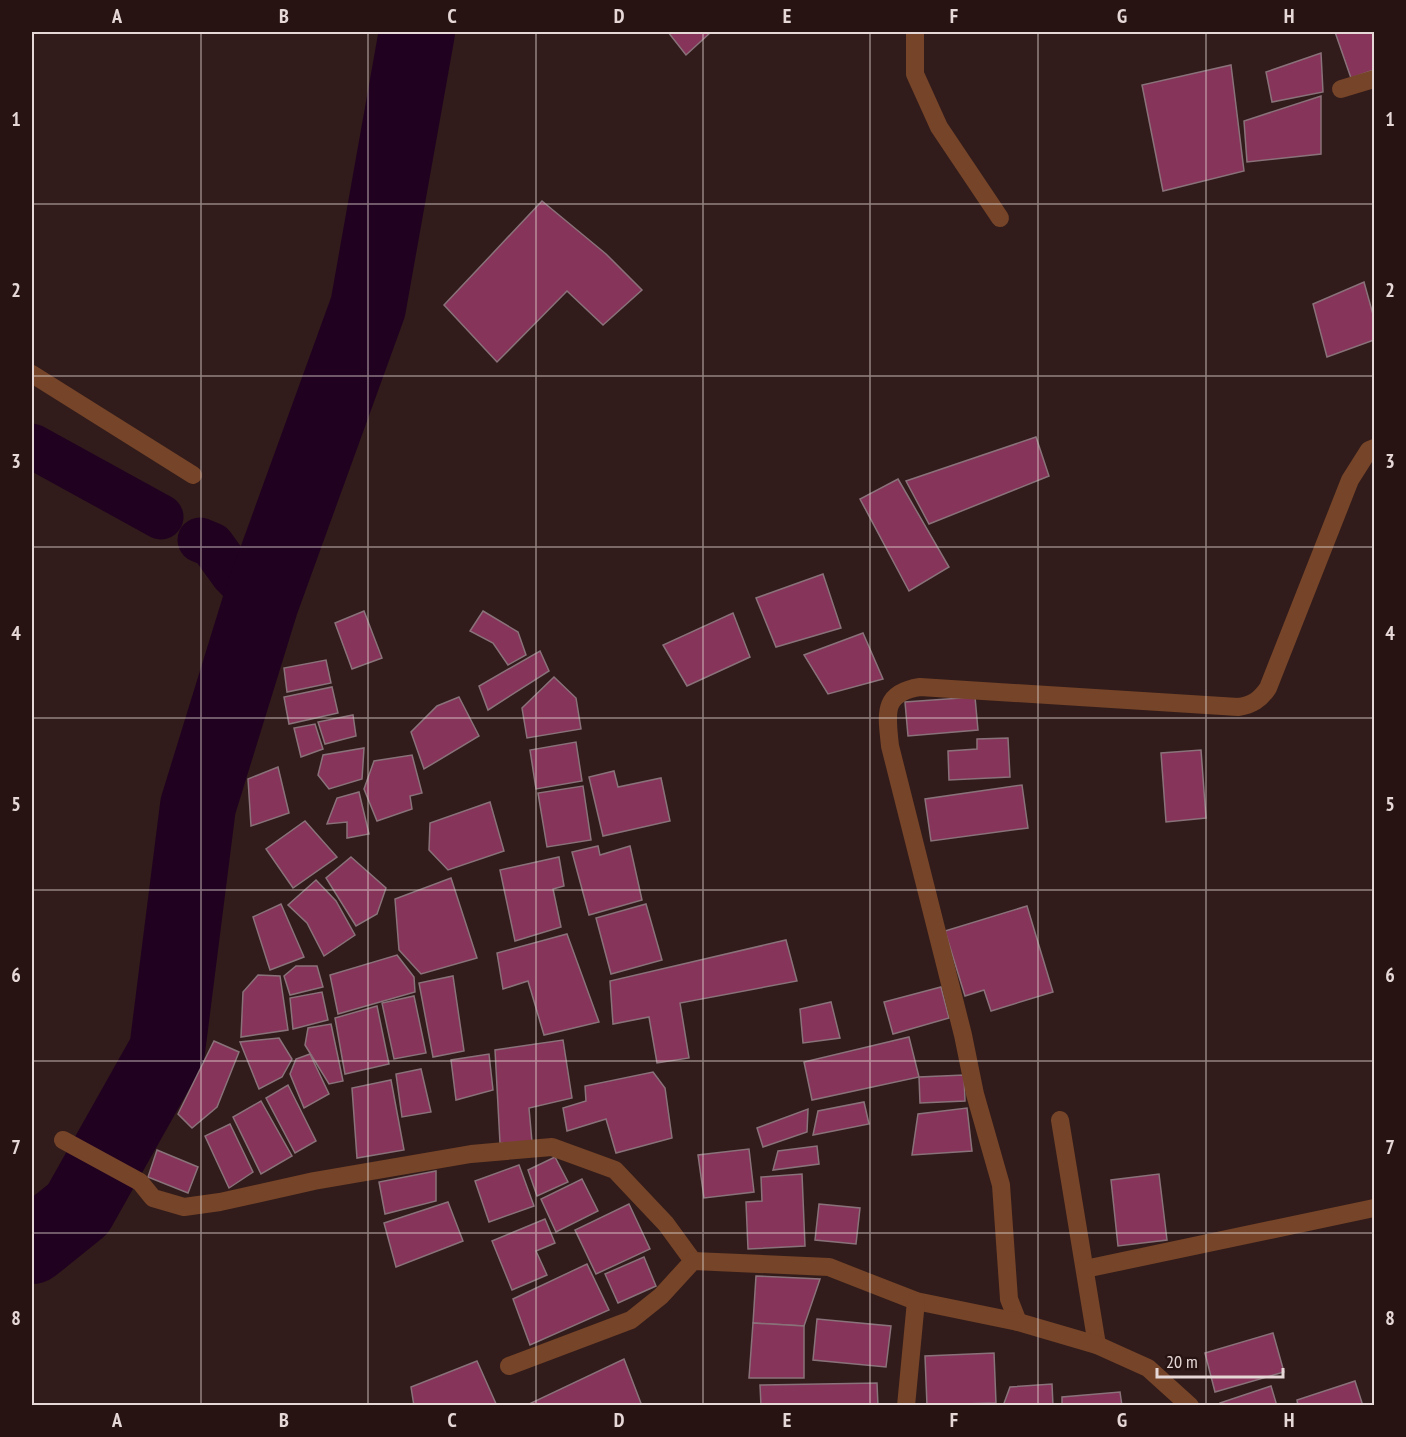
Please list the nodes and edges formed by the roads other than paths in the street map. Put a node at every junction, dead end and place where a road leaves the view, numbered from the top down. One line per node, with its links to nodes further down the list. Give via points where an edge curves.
1 (915, 32): 4 (street, via 915,74 939,128)
2 (1374, 79): 3 (street)
3 (1341, 89)
4 (1000, 218)
5 (32, 374): 7 (street)
6 (1374, 448): 14 (street, via 1368,450 1350,480 1268,688 1251,705 1129,702 920,687 908,689 891,702 887,714 890,746 1000,1185 1009,1299)
7 (193, 475)
8 (1060, 1120): 12 (street)
9 (63, 1140): 11 (street, via 140,1182 153,1198 184,1207 471,1154 552,1147 615,1170 666,1224)
10 (1374, 1208): 12 (street)
11 (693, 1261): 13 (street, via 829,1267); 16 (street, via 661,1296 631,1320)
12 (1085, 1269): 15 (street)
13 (916, 1301): 14 (street); 17 (street)
14 (1018, 1322): 15 (street)
15 (1097, 1345): 18 (street, via 1148,1368)
16 (509, 1366)
17 (906, 1406)
18 (1190, 1406)

